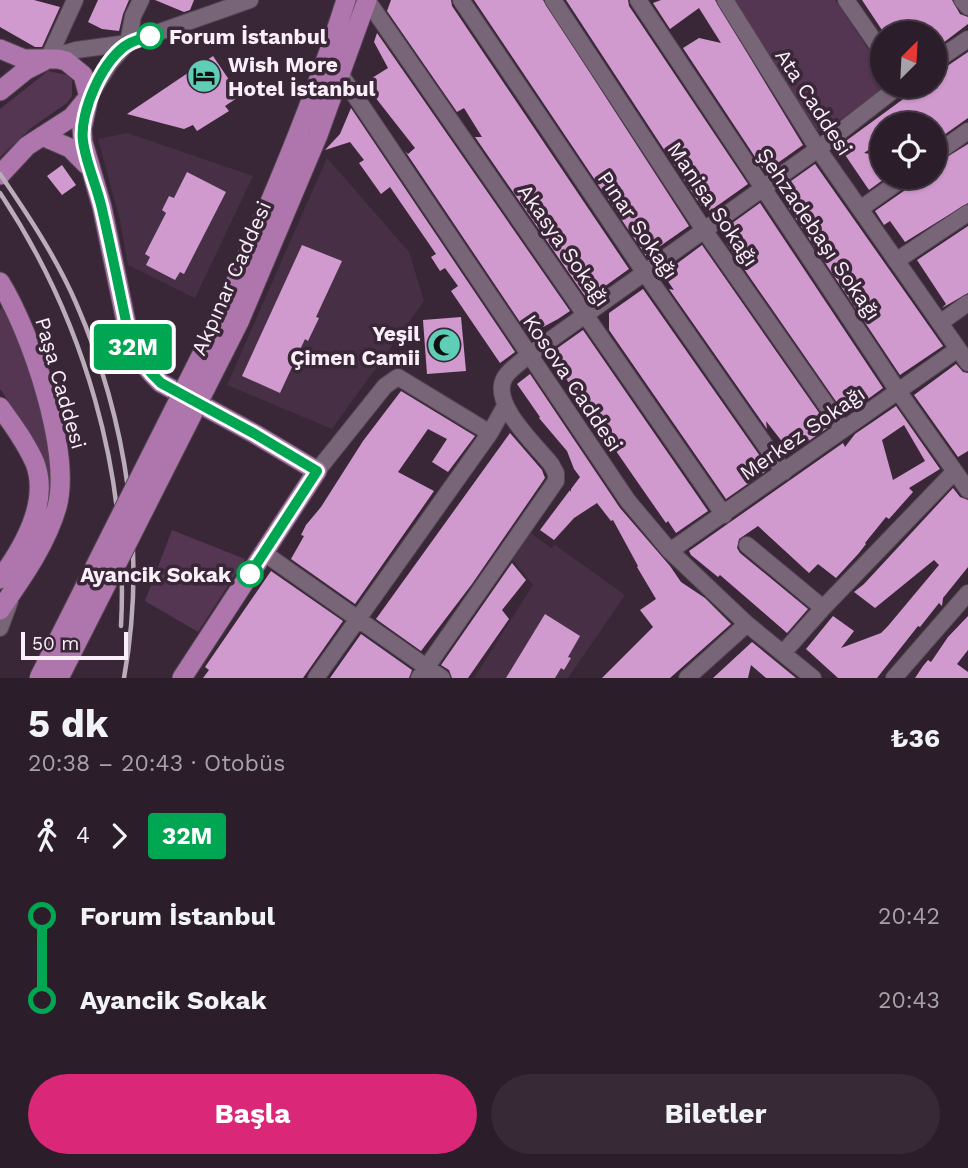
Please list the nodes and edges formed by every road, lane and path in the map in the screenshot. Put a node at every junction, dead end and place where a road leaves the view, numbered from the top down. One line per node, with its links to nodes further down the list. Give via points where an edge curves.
1 (75, 0): 19 (street)
2 (141, 0): 16 (street)
3 (250, 0): 12 (street)
4 (346, 0): 40 (main road, Akpınar Caddesi)
5 (367, 0): 20 (main road, Akpınar Caddesi); 39 (street, Akasya Sokağı)
6 (461, 0): 36 (street, Pınar Sokağı)
7 (552, 0): 34 (street, Manisa Sokağı)
8 (638, 0): 30 (street, Şehzadebaşı Sokağı)
9 (725, 0): 27 (street, Ata Caddesi)
10 (846, 0): 14 (street)
11 (962, 0): 13 (street)
12 (218, 6): 16 (street)
13 (968, 6)
14 (870, 35)
15 (968, 39): 18 (street)
16 (128, 43): 19 (street, via 59,53); 22 (street)
17 (0, 50): 19 (main road, via 24,59)
18 (947, 53)
19 (48, 59): 21 (main road); 22 (main road, via 75,67 83,75)
20 (341, 75): 40 (main road, Akpınar Caddesi, via 303,171); 43 (street, Kosova Caddesi)
21 (0, 91)
22 (89, 97): 25 (main road, via 72,117); 28 (main road, via 82,129)
23 (884, 98): 27 (street)
24 (968, 131): 26 (street)
25 (42, 136): 28 (main road, via 70,148); 29 (main road)
26 (947, 146)
27 (818, 149): 30 (street); 32 (street, Ata Caddesi)
28 (89, 167): 50 (main road, via 136,356 161,383)
29 (0, 174)
30 (764, 187): 34 (street); 45 (street, Şehzadebaşı Sokağı)
31 (888, 189): 32 (street)
32 (860, 209): 35 (street, Ata Caddesi)
33 (968, 213): 35 (street)
34 (704, 230): 36 (street); 48 (street, Manisa Sokağı)
35 (896, 261): 41 (street, Ata Caddesi)
36 (645, 272): 39 (street); 51 (street, Pınar Sokağı)
37 (0, 282): 58 (main road, Paşa Caddesi, via 29,345 61,467 49,530)
38 (968, 303): 41 (street)
39 (587, 314): 43 (street); 54 (street, Akasya Sokağı)
40 (230, 319): 67 (main road, Akpınar Caddesi, bridge); 68 (main road, Akpınar Caddesi, bridge)
41 (940, 323): 42 (street, Ata Caddesi)
42 (958, 349): 44 (street, Ata Caddesi); 45 (street, Merkez Sokağı)
43 (529, 355): 47 (street, via 504,379); 56 (street, Kosova Caddesi, via 628,501)
44 (968, 363)
45 (898, 391): 48 (street, Merkez Sokağı); 52 (street, Şehzadebaşı Sokağı)
46 (0, 407): 58 (main road, Paşa Caddesi, via 27,448 39,481 30,530)
47 (505, 408): 49 (street); 66 (street, via 551,464 556,481)
48 (843, 429): 51 (street, Merkez Sokağı)
49 (490, 433): 50 (street, via 398,377 385,386); 62 (street)
50 (317, 471): 57 (main road)
51 (784, 472): 54 (street, Merkez Sokağı)
52 (954, 472): 53 (street, Şehzadebaşı Sokağı); 60 (street)
53 (968, 490)
54 (724, 515): 56 (street, Merkez Sokağı)
55 (747, 545): 60 (street)
56 (670, 551): 63 (street, Kosova Caddesi)
57 (264, 553): 62 (street); 69 (main road)
58 (7, 584): 61 (main road, Paşa Caddesi); 64 (street)
59 (968, 593): 74 (street)
60 (822, 608): 65 (street)
61 (0, 610)
62 (358, 619): 66 (street); 70 (street)
63 (747, 624): 65 (street, Kosova Caddesi); 72 (street)
64 (0, 628)
65 (783, 653): 73 (street, Kosova Caddesi)
66 (423, 673): 71 (street)
67 (39, 678)
68 (59, 678)
69 (183, 678)
70 (316, 678)
71 (442, 678)
72 (687, 678)
73 (813, 678)
74 (894, 678)

